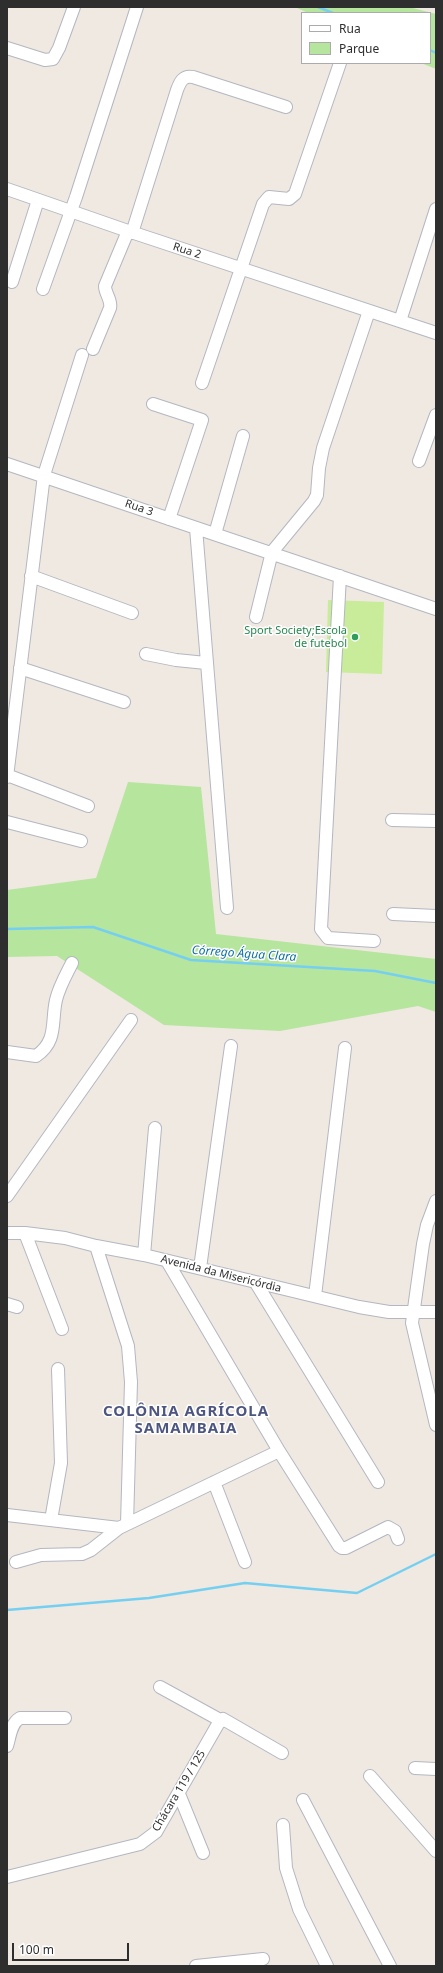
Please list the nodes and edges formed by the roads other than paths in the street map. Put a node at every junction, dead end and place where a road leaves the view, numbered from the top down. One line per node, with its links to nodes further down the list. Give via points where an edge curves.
1 (74, 7): 3 (street, via 53,59 45,60)
2 (136, 7): 9 (street)
3 (7, 48)
4 (340, 64): 11 (street, via 295,194 289,199 269,197 263,204)
5 (286, 107): 10 (street, via 187,76 183,78)
6 (7, 189): 7 (street, Rua 2)
7 (38, 200): 9 (street, Rua 2); 12 (street)
8 (436, 209): 15 (street)
9 (71, 212): 10 (street, Rua 2); 13 (street)
10 (130, 232): 11 (street, Rua 2); 23 (street, via 105,286 111,302 110,308 88,352)
11 (241, 269): 14 (street, Rua 2); 17 (street)
12 (12, 282)
13 (43, 289)
14 (369, 310): 15 (street, Rua 2); 27 (street, via 321,454 317,495 312,505)
15 (400, 321): 16 (street, Rua 2)
16 (436, 333)
17 (202, 383)
18 (153, 404): 24 (street, via 202,420)
19 (436, 415): 21 (street)
20 (243, 436): 26 (street)
21 (419, 461)
22 (7, 464): 23 (street, Rua 3)
23 (44, 476): 24 (street, Rua 3); 28 (street)
24 (169, 519): 25 (street, Rua 3)
25 (196, 528): 26 (street, Rua 3); 34 (street)
26 (215, 534): 27 (street, Rua 3)
27 (272, 552): 29 (street, Rua 3); 32 (street)
28 (31, 576): 31 (street); 35 (street)
29 (340, 576): 30 (street, Rua 3); 46 (street, via 321,929 328,938)
30 (436, 609)
31 (132, 613)
32 (256, 617)
33 (146, 654): 34 (street)
34 (206, 663): 43 (street, via 217,767)
35 (20, 668): 36 (street); 37 (street)
36 (124, 702)
37 (7, 776): 38 (street)
38 (88, 806)
39 (392, 820): 40 (street)
40 (436, 821)
41 (7, 822): 42 (street)
42 (81, 841)
43 (227, 908)
44 (393, 914): 45 (street)
45 (436, 916)
46 (374, 941)
47 (72, 963): 51 (street, via 56,999 53,1034 47,1046 36,1056)
48 (131, 1020): 53 (street)
49 (231, 1046): 60 (street)
50 (345, 1048): 62 (street)
51 (7, 1052)
52 (156, 1128): 58 (street)
53 (7, 1196)
54 (436, 1201): 63 (street, via 427,1225)
55 (7, 1233): 56 (street, Avenida da Misericórdia)
56 (25, 1233): 57 (street, Avenida da Misericórdia, via 65,1238); 65 (street)
57 (96, 1246): 58 (street, Avenida da Misericórdia); 73 (street, via 128,1346 130,1362)
58 (144, 1255): 59 (street, Avenida da Misericórdia)
59 (167, 1261): 60 (street, Avenida da Misericórdia); 68 (street)
60 (200, 1268): 61 (street, Avenida da Misericórdia)
61 (256, 1283): 62 (street, Avenida da Misericórdia); 70 (street)
62 (315, 1296): 63 (street, Avenida da Misericórdia, via 367,1308)
63 (412, 1312): 64 (street, Avenida da Misericórdia); 67 (street, via 416,1342)
64 (436, 1312)
65 (62, 1330)
66 (58, 1369): 72 (street, via 61,1463)
67 (436, 1425)
68 (279, 1451): 69 (street); 74 (street, via 339,1546 346,1548 388,1527 394,1531)
69 (214, 1482): 73 (street); 76 (street)
70 (378, 1482)
71 (7, 1515): 72 (street)
72 (51, 1520): 73 (street)
73 (123, 1526): 75 (street, via 82,1554 41,1555)
74 (398, 1539)
75 (16, 1562)
76 (245, 1562)
77 (160, 1687): 79 (street)
78 (65, 1718): 80 (street, via 20,1718 13,1725)
79 (221, 1720): 81 (street); 85 (street, Chácara 119 / 125)
80 (7, 1746)
81 (282, 1753)
82 (415, 1768): 83 (street)
83 (436, 1769)
84 (370, 1776): 88 (street)
85 (179, 1794): 89 (street); 90 (street, Chácara 119 / 125, via 156,1832 140,1844)
86 (303, 1800): 94 (street)
87 (283, 1825): 93 (street, via 286,1868 299,1909)
88 (436, 1851)
89 (204, 1853)
90 (7, 1876)
91 (263, 1958): 92 (street)
92 (196, 1966)
93 (328, 1966)
94 (390, 1966)

